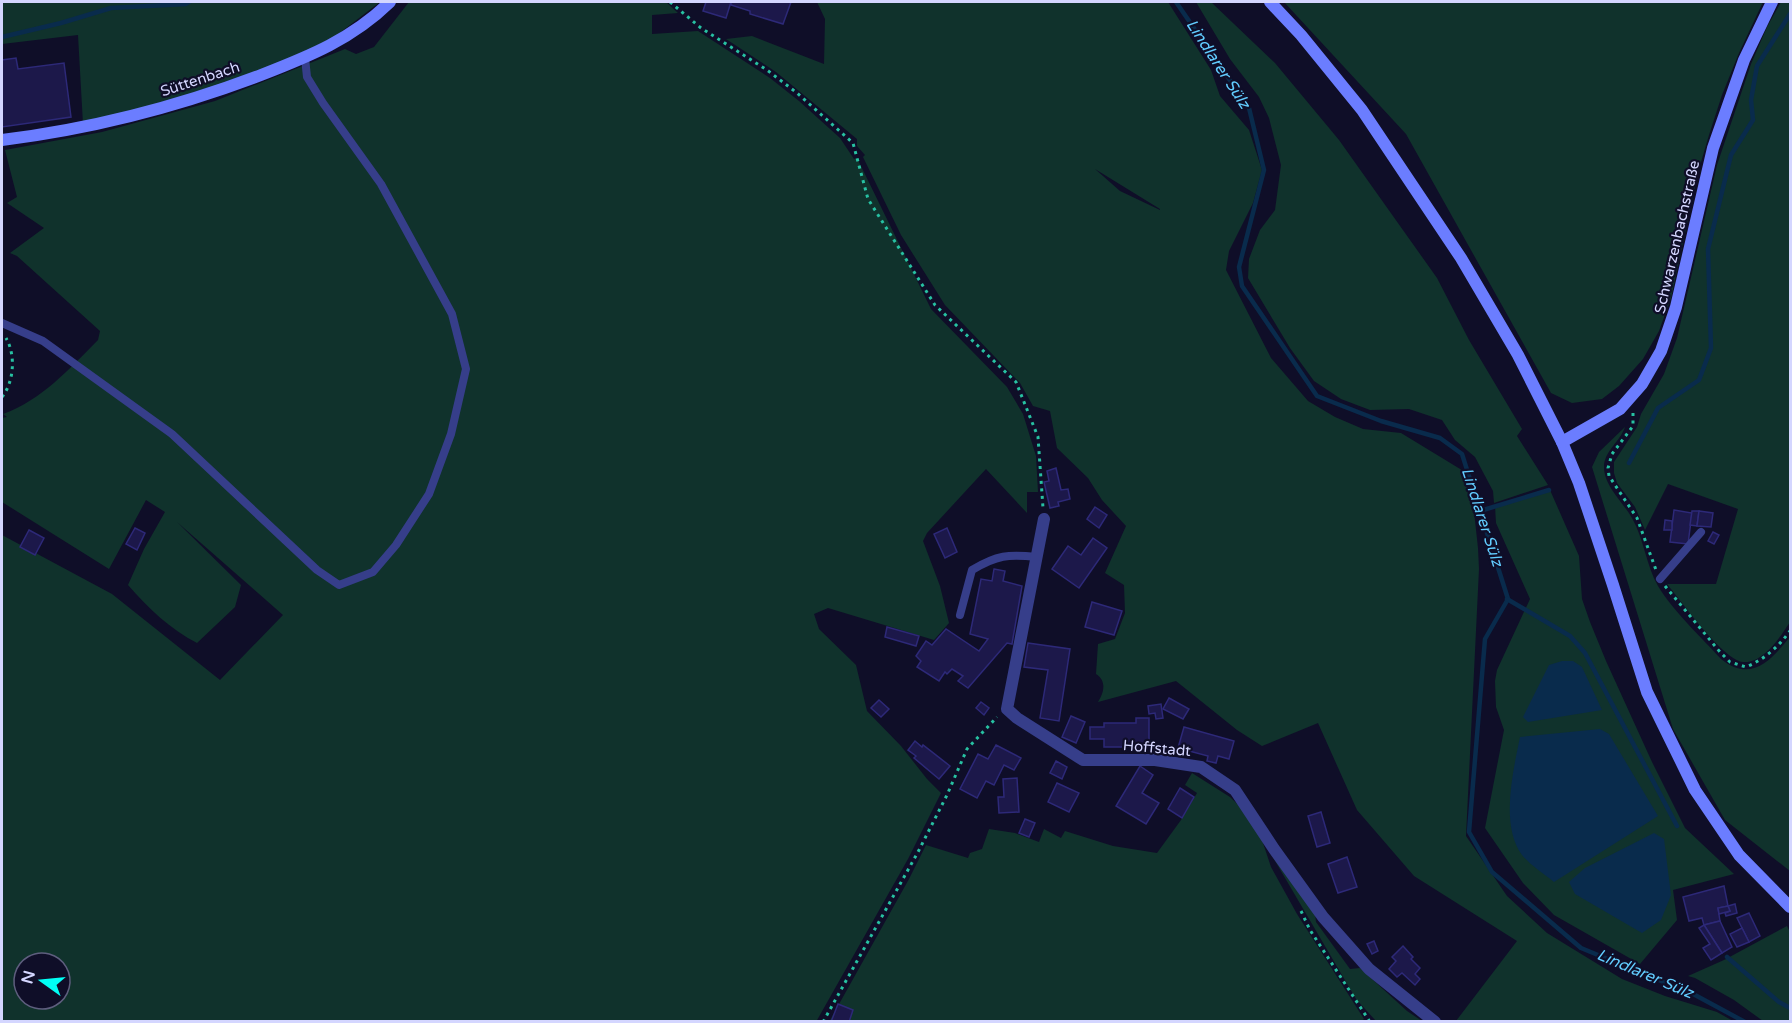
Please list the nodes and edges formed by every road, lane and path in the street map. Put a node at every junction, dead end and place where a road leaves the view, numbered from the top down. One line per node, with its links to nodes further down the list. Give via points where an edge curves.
1 (390, 2): 5 (main road, Süttenbach, via 353,33)
2 (670, 2): 11 (path, via 701,28 790,87 853,143 868,199 935,305 1016,382 1038,437)
3 (1270, 2): 10 (main road, via 1341,82 1417,190 1518,355)
4 (1772, 2): 10 (main road, Schwarzenbachstraße, via 1744,60 1713,148 1676,307 1661,351 1620,409)
5 (305, 58): 6 (main road, Süttenbach, via 197,98 139,114 85,128); 7 (lane, via 307,77 381,184 452,314 466,369 451,434 429,494 396,546 373,572 339,585 317,570 172,434 44,341)
6 (2, 140)
7 (2, 323)
8 (2, 331): 9 (path, via 9,343 13,373)
9 (2, 397)
10 (1562, 442): 17 (main road, via 1647,692 1695,790 1739,855)
11 (1044, 519): 13 (street)
12 (1701, 532): 14 (lane)
13 (1037, 557): 15 (lane, via 992,558 972,570); 16 (street)
14 (1660, 579)
15 (960, 615)
16 (1007, 709): 19 (path, via 967,749 918,852); 21 (street, Hoffstadt, via 1083,760 1155,760 1201,767 1235,790 1323,917 1369,969)
17 (1791, 907)
18 (1300, 908): 20 (path)
19 (823, 1022)
20 (1370, 1022)
21 (1435, 1022)

